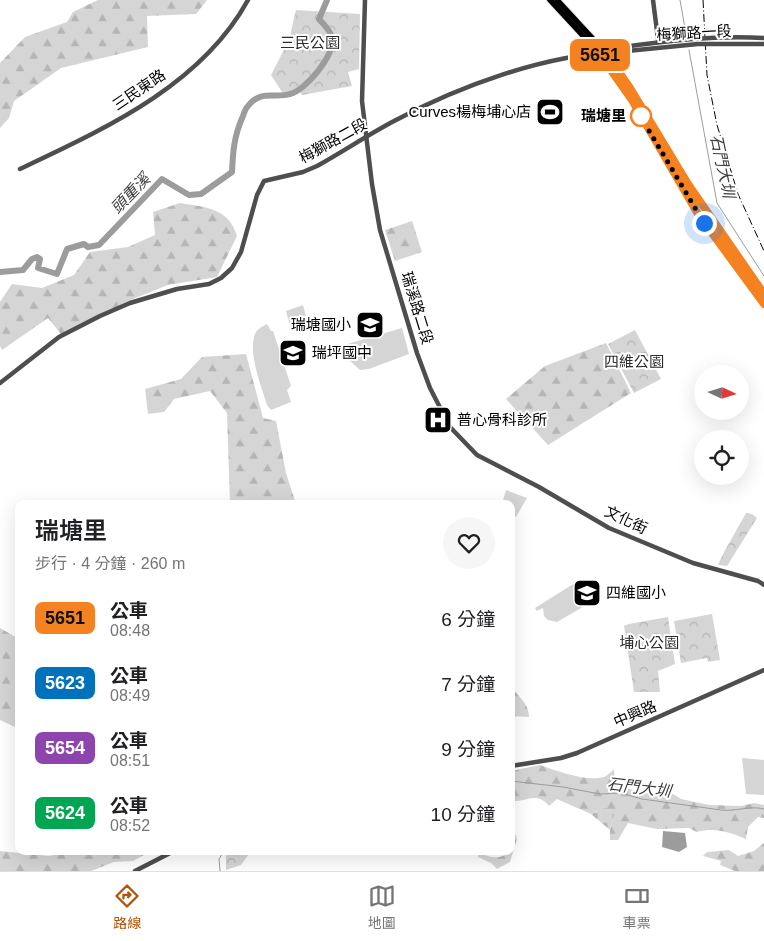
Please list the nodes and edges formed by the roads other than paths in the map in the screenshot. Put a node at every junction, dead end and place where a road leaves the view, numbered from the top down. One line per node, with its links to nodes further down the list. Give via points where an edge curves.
1 (248, 0): 13 (street, 三民東路, via 217,43 167,88 103,128)
2 (365, 0): 12 (street, 瑞溪路二段, via 362,101)
3 (550, 0): 10 (main road)
4 (557, 0): 11 (main road)
5 (653, 0): 7 (street)
6 (764, 38): 9 (street, 梅獅路一段, bridge, via 712,38)
7 (658, 39)
8 (764, 44): 9 (street, 梅獅路一段, bridge, via 698,44)
9 (616, 50): 11 (street, 梅獅路一段)
10 (598, 52): 11 (street, 梅獅路二段); 12 (street, 梅獅路二段, via 535,65 479,83 396,119); 15 (main road, via 632,100 710,231)
11 (606, 53): 14 (main road, via 688,184)
12 (367, 137): 16 (street, 梅獅路二段, via 303,172 264,181 257,195 242,252 221,278 130,303 100,316 59,336); 17 (street, 瑞溪路二段, via 380,230 430,388 453,430 477,455)
13 (20, 169)
14 (764, 294)
15 (764, 304)
16 (0, 383)
17 (491, 462): 18 (street, 文化街, via 609,528 693,563)
18 (764, 585)
19 (764, 670): 20 (street, 中興路, via 576,753)
20 (515, 765)
21 (166, 855): 22 (street)
22 (135, 871)

